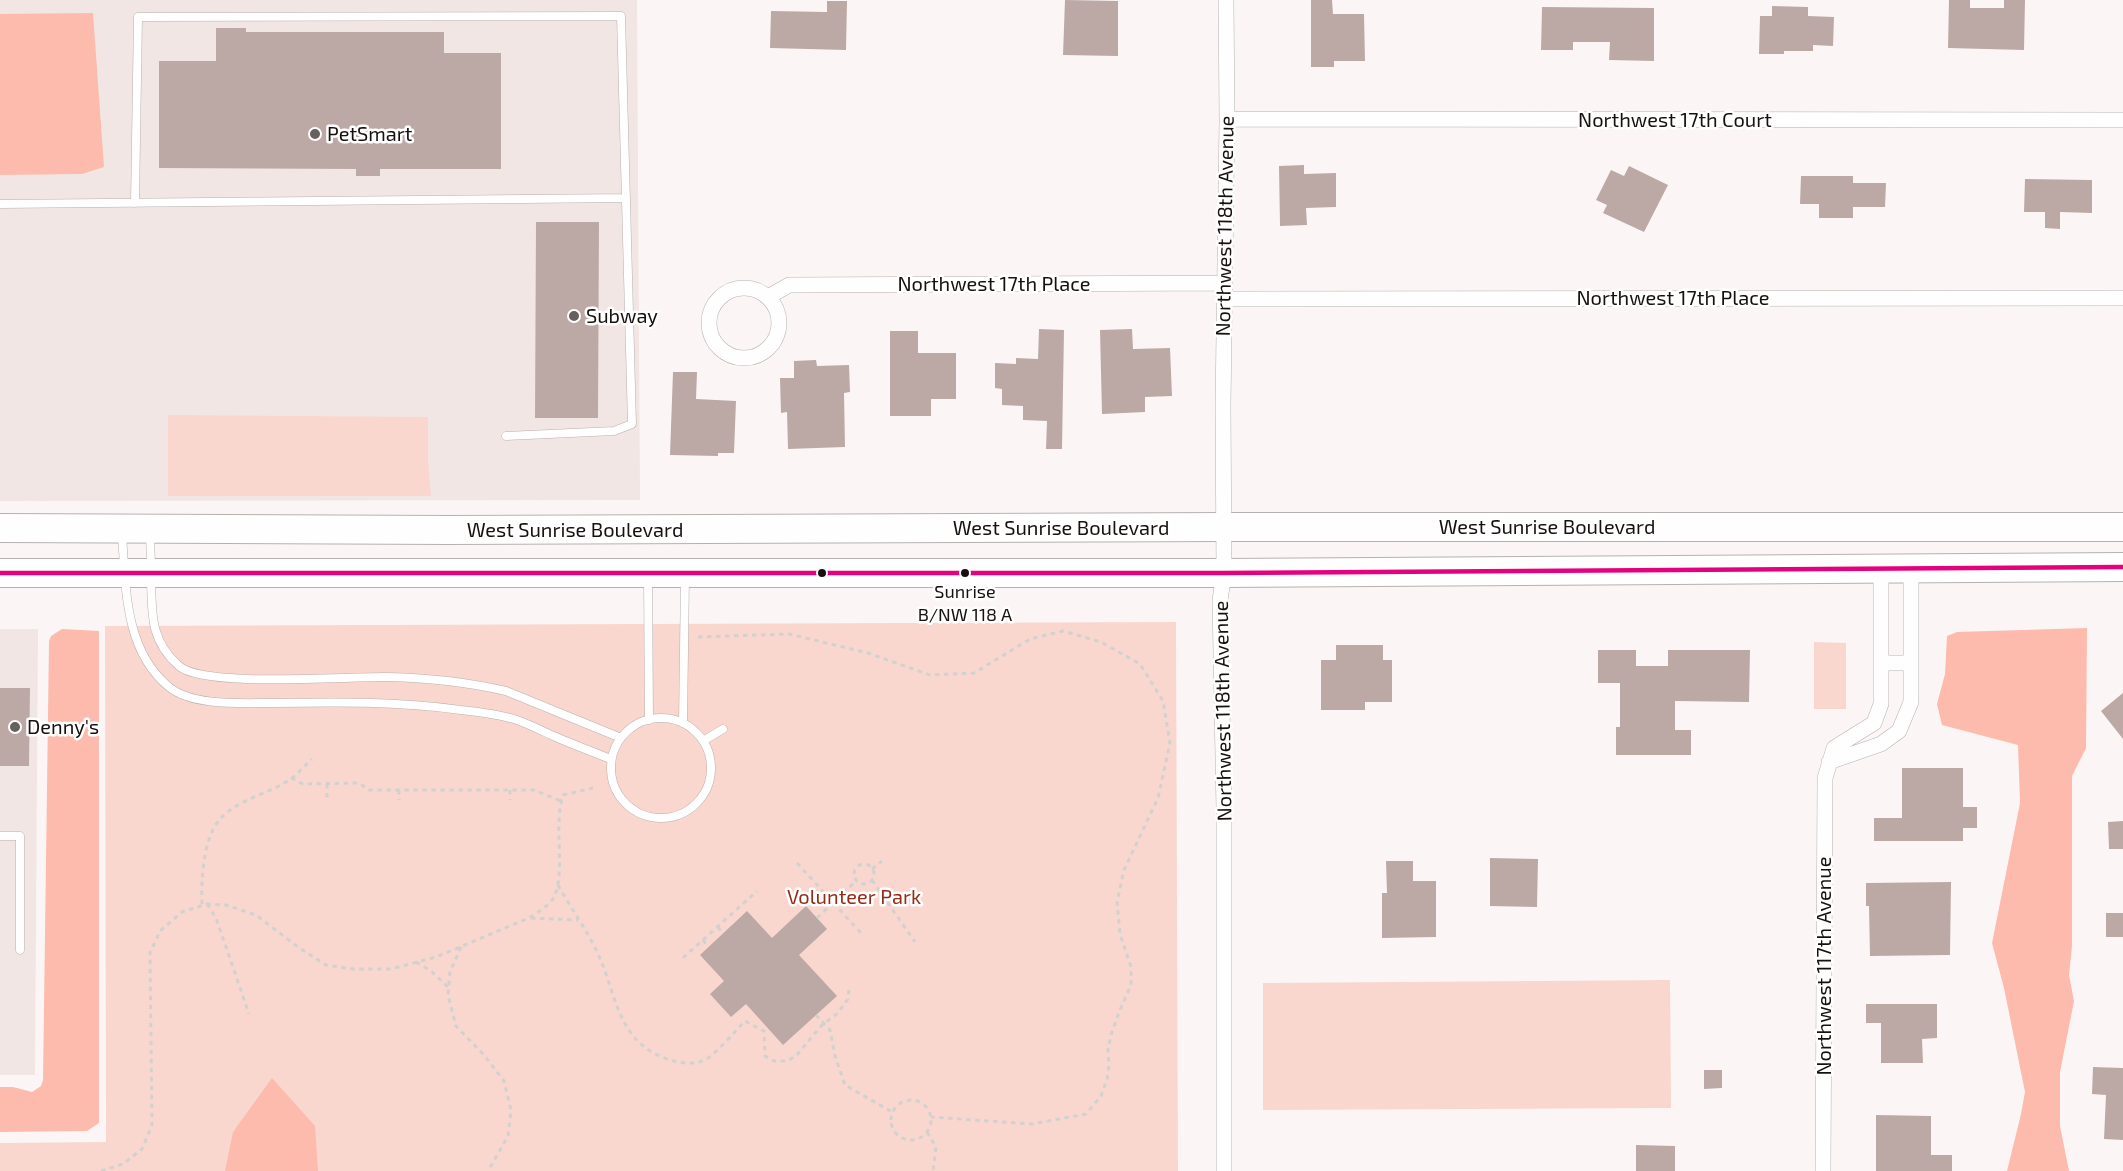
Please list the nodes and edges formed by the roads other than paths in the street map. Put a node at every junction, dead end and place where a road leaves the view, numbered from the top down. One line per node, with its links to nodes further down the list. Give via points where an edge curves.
1 (1226, 0): 2 (street, Northwest 118th Avenue)
2 (1227, 119): 3 (street, Northwest 17th Court); 7 (street, Northwest 118th Avenue)
3 (2123, 120)
4 (626, 198): 5 (lane); 5 (lane, via 621,16 138,16); 10 (lane, via 632,424 614,432)
5 (135, 203): 6 (lane)
6 (0, 204)
7 (1224, 291): 8 (street, Northwest 17th Place, via 789,285); 9 (street, Northwest 17th Place); 12 (street, Northwest 118th Avenue)
8 (768, 297): 8 (street, via 757,290 733,289 714,304 709,328 721,349 730,355 752,357 770,346 776,337 779,315)
9 (2123, 298)
10 (506, 436)
11 (150, 527): 12 (highway, West Sunrise Boulevard); 15 (highway, West Sunrise Boulevard); 19 (lane)
12 (1224, 527): 13 (highway, West Sunrise Boulevard); 23 (street, Northwest 118th Avenue)
13 (2123, 527)
14 (0, 528): 15 (highway, West Sunrise Boulevard)
15 (121, 528): 19 (lane)
16 (2123, 567): 17 (highway)
17 (1911, 568): 18 (highway); 25 (street)
18 (1881, 569): 23 (highway); 24 (street)
19 (138, 572): 20 (highway); 21 (highway); 29 (lane, via 153,630 180,668 217,678 386,677 486,687 506,691); 31 (lane, via 128,608 135,636 155,674 190,697 258,703 361,702 486,713 515,720)
20 (0, 573)
21 (648, 573): 22 (highway); 26 (lane)
22 (685, 573): 23 (highway); 27 (lane)
23 (1224, 573): 35 (street, Northwest 118th Avenue, via 1220,600)
24 (1881, 663): 25 (street); 32 (street, via 1881,704 1874,723 1834,748)
25 (1911, 663): 32 (street, via 1911,702 1899,731 1881,744)
26 (649, 720): 27 (lane, via 667,718); 29 (lane, via 633,726)
27 (684, 723): 30 (lane)
28 (723, 729): 30 (lane)
29 (621, 738): 31 (lane)
30 (703, 741): 31 (lane, via 710,759 708,787 700,800 674,817 651,817 630,808 613,784)
31 (611, 759)
32 (1829, 762): 36 (street, Northwest 117th Avenue, via 1825,778)
33 (0, 836): 34 (lane, via 20,836)
34 (20, 950)
35 (1224, 1171)
36 (1824, 1171)

